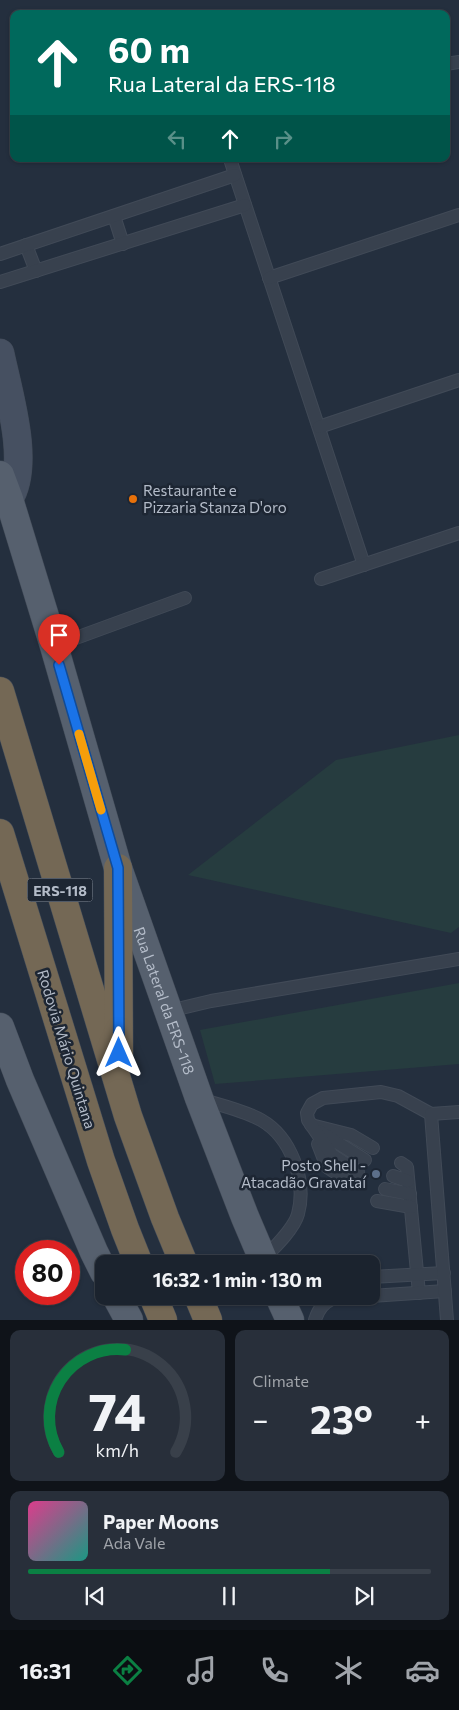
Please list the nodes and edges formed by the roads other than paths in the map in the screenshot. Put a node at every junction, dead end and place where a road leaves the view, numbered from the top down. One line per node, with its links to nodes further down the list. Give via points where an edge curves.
1 (231, 162): 2 (lane)
2 (235, 175): 3 (lane); 5 (lane)
3 (245, 205): 6 (lane); 10 (lane)
4 (459, 215): 10 (lane)
5 (114, 216): 6 (lane); 7 (lane)
6 (123, 244): 9 (lane)
7 (26, 245): 8 (lane); 9 (lane)
8 (0, 254)
9 (36, 271): 11 (lane)
10 (269, 278): 14 (lane)
11 (0, 282)
12 (0, 353): 15 (main road, via 18,446 14,491)
13 (459, 380): 14 (lane)
14 (319, 428): 17 (lane)
15 (4, 487): 20 (main road, Rua Lateral da ERS-118)
16 (459, 533): 17 (lane)
17 (364, 565): 18 (lane)
18 (321, 579)
19 (185, 598): 20 (lane)
20 (54, 646): 23 (main road, Rua Lateral da ERS-118)
21 (0, 691): 27 (highway, ERS-118)
22 (0, 833): 43 (highway, Rodovia Mário Quintana / ERS-118, via 101,1161)
23 (118, 868): 25 (main road, Rua Lateral da ERS-118); 27 (highway)
24 (459, 959): 25 (lane)
25 (169, 1011): 28 (main road, Rua Lateral da ERS-118)
26 (0, 1027): 42 (main road)
27 (120, 1090): 44 (highway, ERS-118)
28 (199, 1098): 45 (main road, Rua Lateral da ERS-118); 46 (lane, via 262,1121 282,1137 294,1159 300,1191 298,1215)
29 (459, 1112): 30 (lane)
30 (431, 1114): 31 (lane, via 398,1096 382,1092 352,1094 323,1098 312,1104 306,1113); 47 (lane)
31 (311, 1125): 32 (lane, via 351,1135); 33 (lane); 35 (lane, via 332,1155); 37 (lane, via 327,1167)
32 (373, 1148)
33 (365, 1160)
34 (401, 1163): 38 (lane, via 407,1166)
35 (358, 1172)
36 (393, 1176): 38 (lane)
37 (351, 1183)
38 (409, 1187): 39 (lane); 41 (lane)
39 (385, 1188)
40 (377, 1201): 41 (lane)
41 (411, 1207): 48 (lane)
42 (96, 1255)
43 (136, 1255)
44 (180, 1255)
45 (261, 1255)
46 (270, 1255)
47 (444, 1273): 48 (lane); 50 (lane)
48 (417, 1274): 49 (lane); 51 (lane)
49 (380, 1277)
50 (445, 1291): 51 (lane); 63 (lane)
51 (419, 1293): 52 (lane)
52 (380, 1295)
53 (120, 1305): 58 (main road)
54 (157, 1305): 59 (highway)
55 (202, 1305): 60 (highway)
56 (283, 1305): 61 (main road)
57 (324, 1305): 62 (lane)
58 (128, 1320)
59 (163, 1320)
60 (208, 1320)
61 (290, 1320)
62 (315, 1320)
63 (447, 1320)

